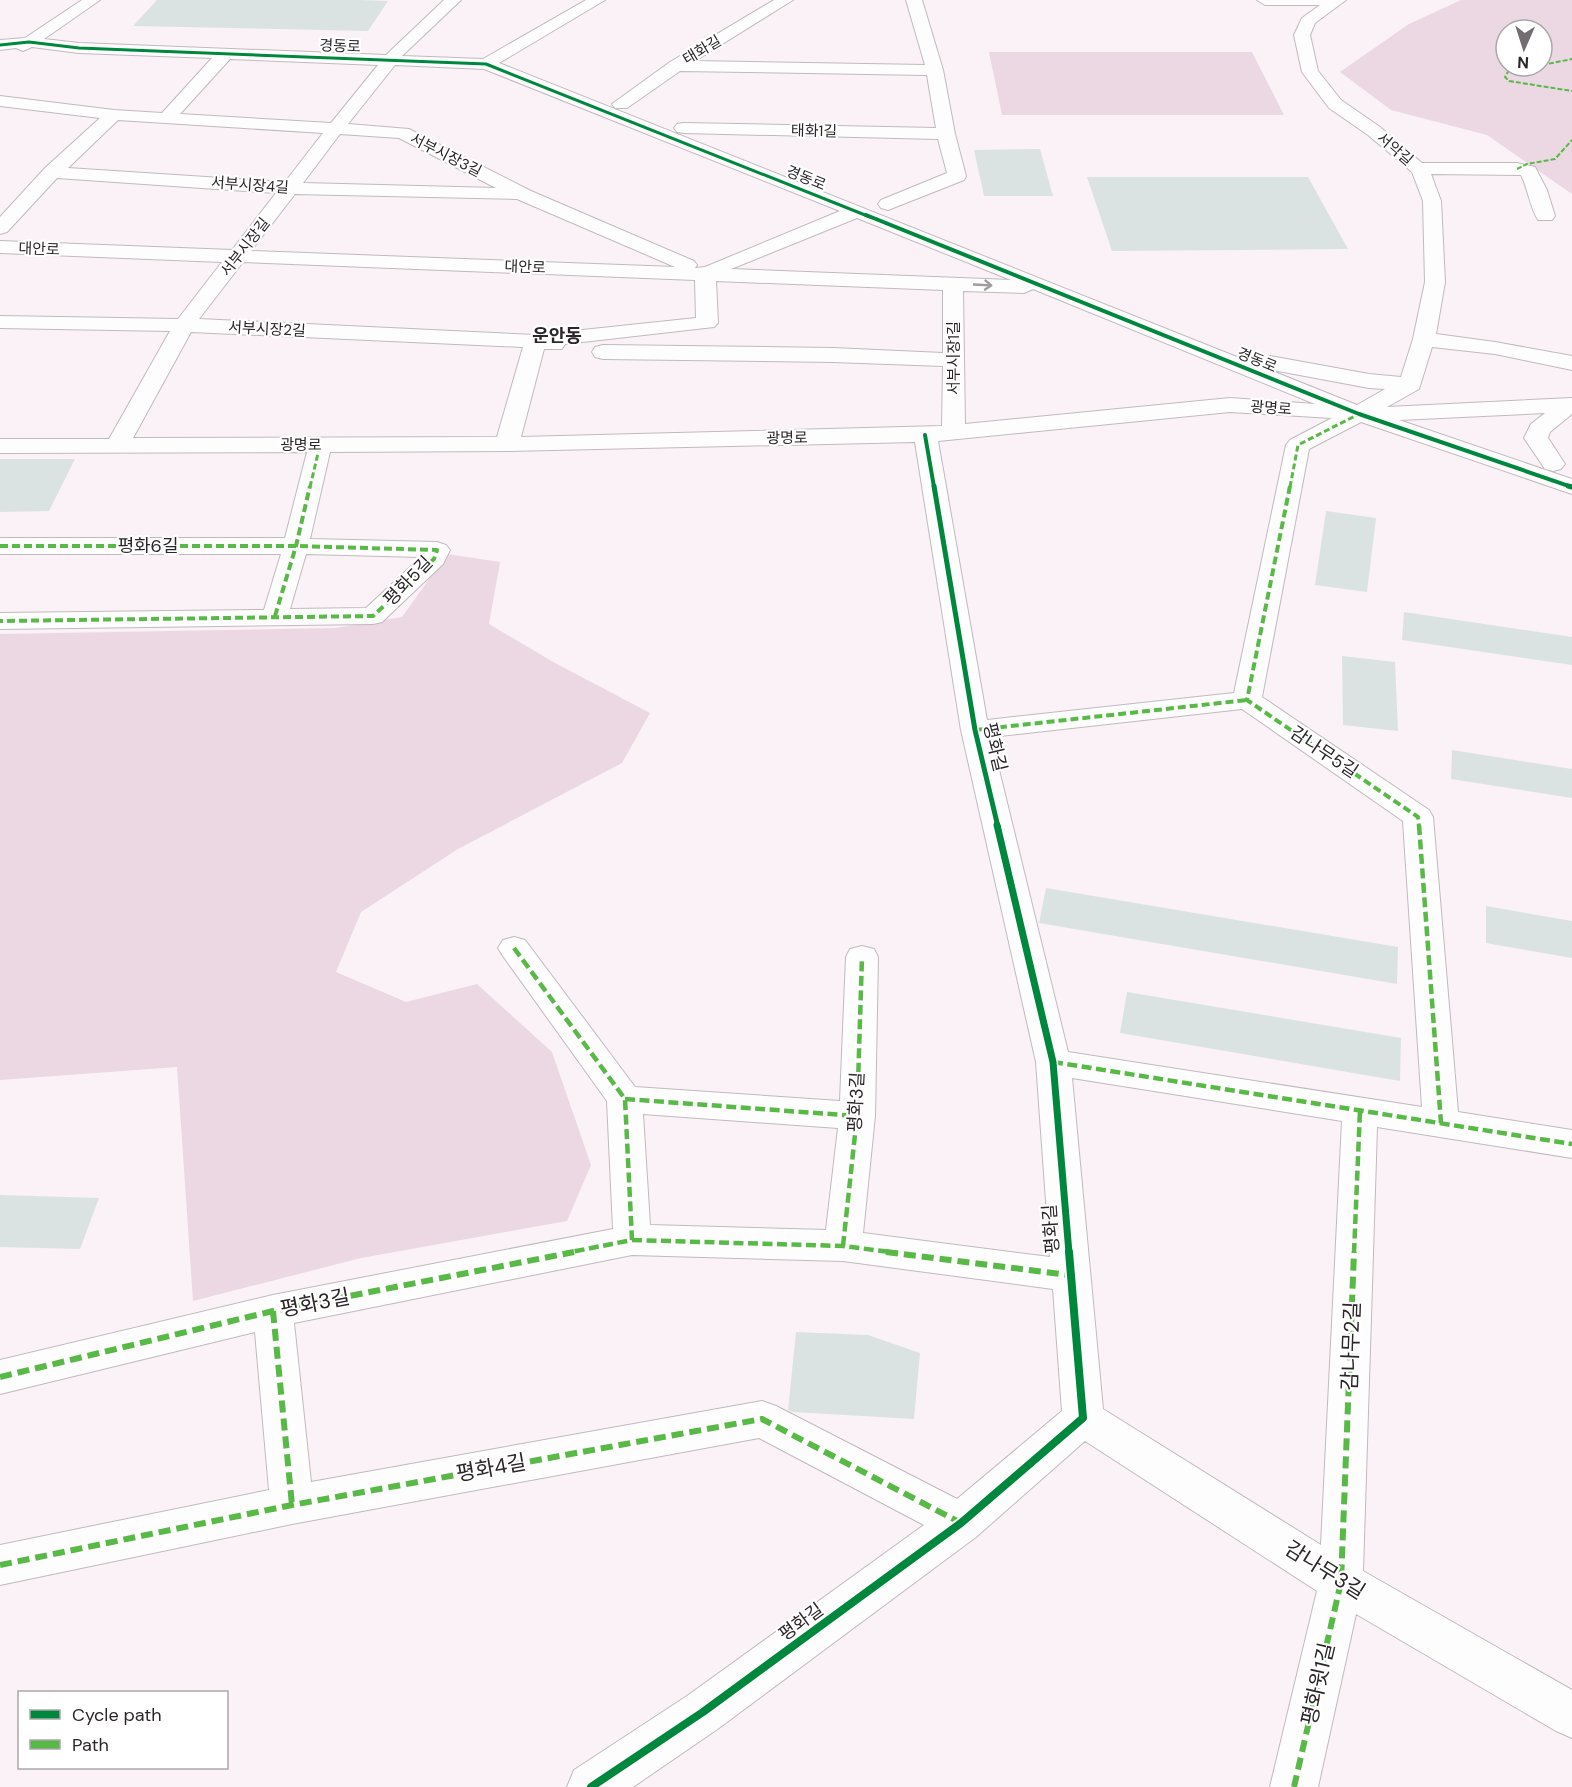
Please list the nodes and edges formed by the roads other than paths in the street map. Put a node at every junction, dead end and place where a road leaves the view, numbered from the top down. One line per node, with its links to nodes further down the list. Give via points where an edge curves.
1 (92, 0): 10 (street)
2 (453, 0): 13 (street, 서부시장길)
3 (597, 0): 15 (street)
4 (785, 0): 16 (street, 태화길)
5 (914, 0): 17 (street)
6 (1265, 0): 7 (street)
7 (1283, 0): 8 (street)
8 (1337, 1): 25 (street, 서악길, via 1308,21 1302,35 1310,72 1335,104)
9 (0, 38): 10 (street, 경동로)
10 (34, 39): 11 (street, 경동로); 12 (street, 경동로, via 79,48); 13 (street, 경동로); 14 (street)
11 (0, 45)
12 (225, 54): 13 (street, 경동로); 21 (street)
13 (394, 57): 15 (street, 경동로); 22 (street, 서부시장길)
14 (0, 61)
15 (491, 61): 19 (street, 경동로); 30 (street, 경동로)
16 (676, 66): 17 (street); 19 (street, 태화길)
17 (935, 70): 24 (street)
18 (0, 101): 20 (street, 서부시장3길)
19 (621, 104): 23 (street, 경동로)
20 (114, 115): 21 (street, 서부시장3길); 26 (street)
21 (167, 118): 22 (street, 서부시장3길)
22 (336, 128): 27 (street, 서부시장길); 28 (street, 서부시장3길, via 403,133)
23 (682, 128): 24 (street, 태화1길); 29 (street, 경동로)
24 (946, 134): 29 (street, via 957,177)
25 (1419, 168): 31 (street, via 1528,171); 42 (street, 서악길, via 1432,201 1435,235 1435,282)
26 (51, 172): 27 (street, 서부시장4길); 32 (street)
27 (291, 188): 28 (street, 서부시장4길); 35 (street, 서부시장길)
28 (524, 195): 36 (street, 서부시장3길)
29 (888, 204): 45 (street, 경동로)
30 (857, 211): 33 (street, 경동로); 36 (street)
31 (1545, 216)
32 (0, 228)
33 (947, 247): 37 (street, via 950,268 944,275); 39 (street, 경동로)
34 (0, 248): 35 (street, 대안로)
35 (237, 256): 36 (street, 대안로); 41 (street, 서부시장길)
36 (705, 273): 37 (street, 대안로); 43 (street, 서부시장2길, via 707,323)
37 (925, 282): 38 (street, 대안로)
38 (953, 283): 39 (street, 대안로, one-way to 39); 44 (street, 서부시장1길)
39 (1050, 288): 49 (street, 경동로)
40 (0, 322): 41 (street, 서부시장2길)
41 (184, 326): 43 (street, 서부시장2길); 55 (street, 서부시장길)
42 (1424, 339): 46 (street); 47 (street, 서악길)
43 (535, 341): 44 (street, via 600,351); 52 (street)
44 (954, 360): 51 (street, 서부시장1길)
45 (1270, 363): 47 (street, via 1369,381); 49 (street, 경동로)
46 (1572, 363)
47 (1410, 383): 48 (street, via 1421,391); 49 (street)
48 (1566, 406): 50 (street, 광명로); 56 (street, via 1539,429 1536,438)
49 (1366, 409): 50 (street, 광명로); 51 (street, 광명로, via 1230,405); 57 (street, 경동로); 62 (street, via 1298,445)
50 (1404, 415): 56 (street)
51 (940, 433): 52 (street, 광명로); 63 (street, 평화길)
52 (507, 444): 53 (street, 광명로)
53 (320, 445): 55 (street, 광명로); 59 (street)
54 (0, 446): 55 (street, 광명로)
55 (117, 446)
56 (1562, 467)
57 (1572, 487)
58 (0, 546): 59 (street, 평화6길)
59 (296, 546): 60 (street); 60 (street, 평화5길, via 437,550 434,559 374,616)
60 (275, 616): 61 (street, 평화5길)
61 (0, 621)
62 (1247, 699): 63 (street); 70 (street, 감나무5길, via 1418,817)
63 (975, 730): 66 (street, 평화길)
64 (514, 948): 67 (street)
65 (862, 957): 69 (street, 평화3길)
66 (1053, 1062): 68 (street); 74 (street, 평화길)
67 (625, 1099): 69 (street); 72 (street)
68 (1360, 1110): 70 (street); 81 (street, 감나무2길)
69 (857, 1116): 73 (street, 평화3길)
70 (1441, 1123): 71 (street)
71 (1572, 1144)
72 (632, 1240): 73 (street, 평화3길); 75 (street, 평화3길)
73 (843, 1246): 74 (street, 평화3길)
74 (1070, 1275): 77 (street, 평화길)
75 (273, 1311): 76 (street, 평화3길); 78 (street)
76 (0, 1377)
77 (1083, 1418): 79 (street, 평화길); 81 (street, 감나무3길)
78 (292, 1505): 79 (street, 평화4길, via 762,1419); 80 (street, 평화4길)
79 (961, 1523): 83 (street, 평화길, via 703,1712)
80 (0, 1565)
81 (1341, 1582): 82 (street, 감나무3길); 84 (street, 평화윗1길)
82 (1572, 1715)
83 (591, 1787)
84 (1294, 1787)

